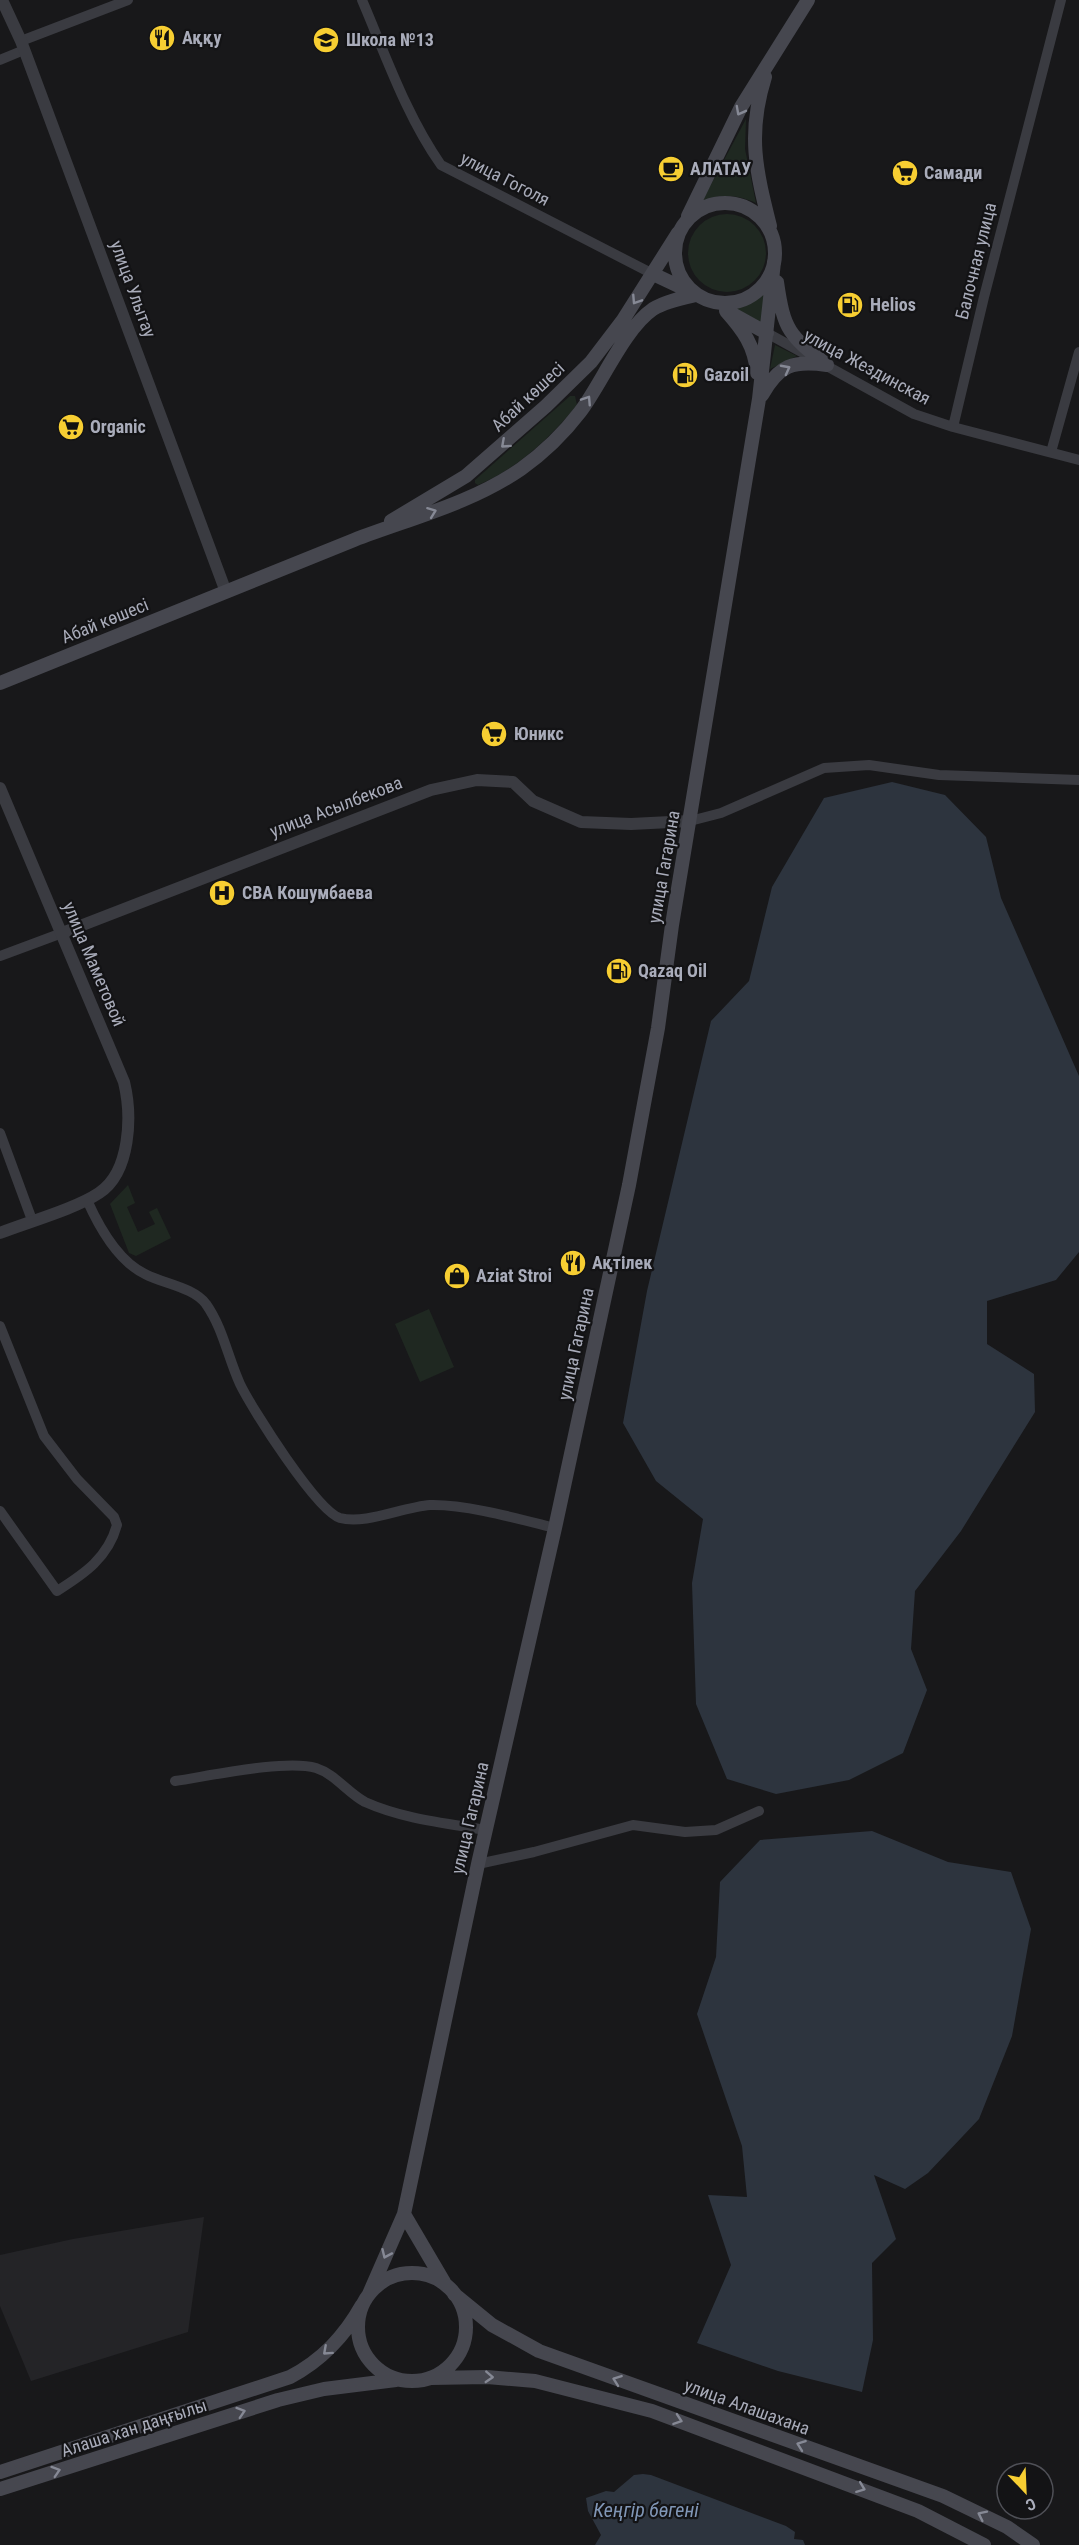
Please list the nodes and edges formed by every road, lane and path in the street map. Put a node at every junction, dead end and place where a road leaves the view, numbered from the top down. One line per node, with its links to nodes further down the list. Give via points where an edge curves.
1 (2, 0): 6 (street, улица Улытау)
2 (128, 0): 6 (street)
3 (362, 0): 13 (street, улица Гоголя, via 413,119 441,165)
4 (808, 0): 8 (main road)
5 (1061, 0): 20 (street, Балочная улица)
6 (22, 46): 7 (street); 24 (street, улица Улытау)
7 (0, 60)
8 (771, 61): 9 (main road, one-way to 9, via 741,107); 11 (main road, via 755,119 754,148)
9 (687, 220): 10 (main road); 11 (main road, via 712,204 734,204 755,212)
10 (678, 233): 13 (main road, Абай көшесі); 14 (main road, via 674,247 679,274 686,286)
11 (772, 236): 12 (main road)
12 (774, 262): 14 (main road, via 770,277 749,297 735,303 720,303); 16 (main road, улица Гагарина); 18 (main road, via 785,324 797,341)
13 (653, 274): 14 (main road); 23 (main road, Абай көшесі, one-way to 23, via 591,362 501,447 466,476)
14 (701, 297): 15 (main road); 23 (main road, Абай көшесі, one-way to 14, via 473,497 522,468 580,412 637,324 654,309 673,300)
15 (726, 311): 16 (main road); 19 (main road, via 752,347)
16 (767, 333): 18 (street, улица Жездинская); 19 (main road, улица Гагарина)
17 (1079, 352): 21 (street)
18 (827, 365): 19 (main road, one-way to 18, via 771,380 790,366 807,362); 20 (street, улица Жездинская, via 914,414)
19 (759, 399): 28 (main road, улица Гагарина)
20 (953, 427): 21 (street, улица Жездинская)
21 (1051, 453): 22 (street, улица Жездинская)
22 (1079, 460)
23 (357, 539): 24 (main road, Абай көшесі)
24 (226, 592): 25 (main road, Абай көшесі)
25 (0, 683)
26 (1079, 780): 28 (street, via 939,775 869,765 824,768 721,813)
27 (0, 788): 29 (street, улица Маметовой)
28 (690, 821): 29 (street, улица Асылбекова, via 581,822 533,801 513,782 477,780 431,790); 37 (main road, улица Гагарина, via 629,1185)
29 (62, 933): 30 (street, улица Асылбекова); 32 (street, улица Маметовой, via 128,1096 127,1142 122,1160 110,1185)
30 (0, 956)
31 (0, 1133): 33 (street)
32 (87, 1200): 33 (street, улица Маметовой); 37 (street, via 131,1266 205,1302 240,1384 298,1473 329,1512 349,1520 420,1506 450,1506)
33 (32, 1220): 34 (street, улица Маметовой)
34 (0, 1233)
35 (0, 1326): 36 (street, via 44,1436 117,1525 89,1571 57,1591)
36 (0, 1511)
37 (555, 1528): 40 (main road, улица Гагарина)
38 (175, 1781): 40 (street, via 283,1766 316,1768 357,1798 379,1808)
39 (759, 1811): 41 (street, via 716,1830 685,1832 633,1826)
40 (486, 1830): 41 (main road, улица Гагарина)
41 (477, 1864): 42 (main road, улица Гагарина)
42 (404, 2214): 43 (main road); 44 (main road, улица Гагарина, one-way to 44)
43 (451, 2291): 44 (main road, via 428,2276 403,2274 384,2281); 45 (main road, via 464,2313 465,2340 451,2365); 50 (main road, улица Алашахана, one-way to 43, via 1007,2527 943,2496 539,2351 492,2325)
44 (365, 2300): 46 (main road, via 358,2319 360,2345 375,2367); 47 (main road, Алаша хан даңғылы, one-way to 47, via 343,2336 295,2374)
45 (430, 2378): 46 (main road); 49 (main road, улица Алашахана, one-way to 49, via 534,2381 652,2411 918,2511)
46 (396, 2380): 48 (main road, Алаша хан даңғылы, one-way to 46, via 278,2400 324,2389)
47 (0, 2472)
48 (0, 2489)
49 (984, 2545)
50 (1033, 2545)

